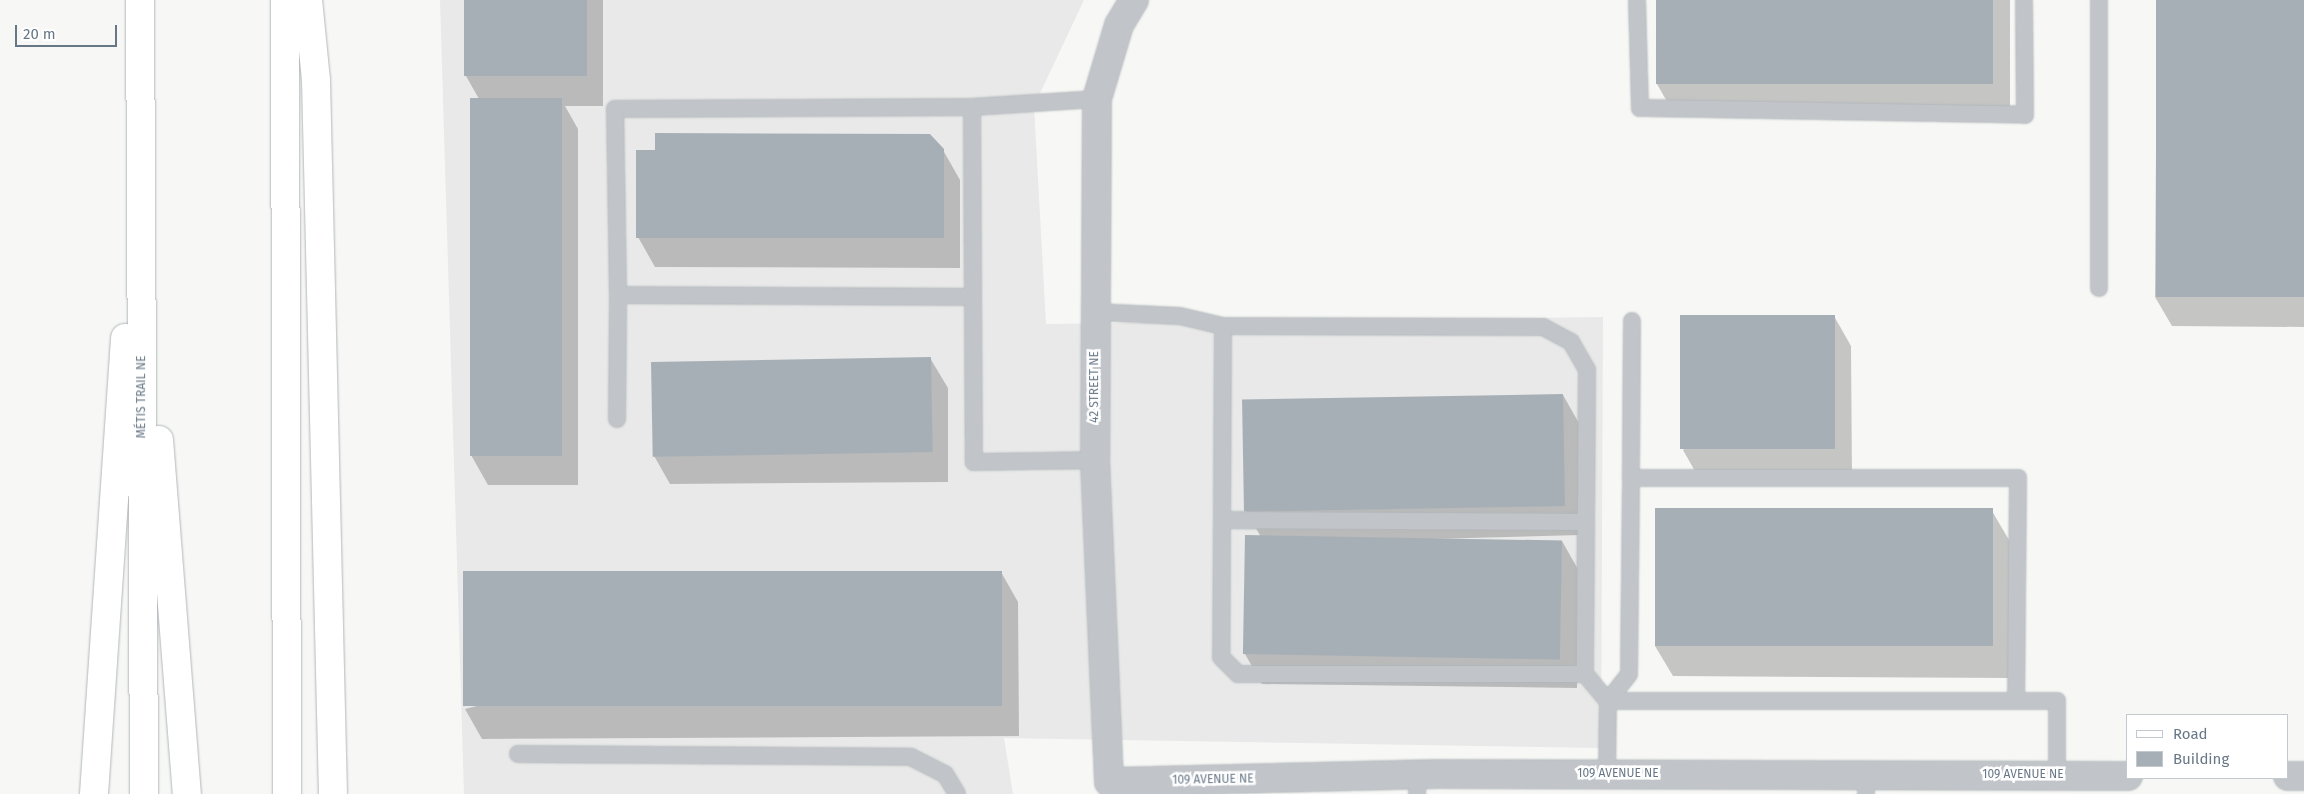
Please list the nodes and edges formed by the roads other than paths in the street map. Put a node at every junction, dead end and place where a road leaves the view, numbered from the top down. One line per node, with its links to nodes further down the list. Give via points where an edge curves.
1 (140, 0): 10 (main road, MÉTIS TRAIL NE)
2 (285, 0): 37 (main road)
3 (308, 0): 38 (main road, via 316,80)
4 (1134, 0): 8 (street, 42 STREET NE, via 1119,25)
5 (1637, 0): 6 (lane, via 1640,108 2025,115)
6 (2024, 0)
7 (2099, 0): 11 (lane)
8 (1097, 99): 9 (lane); 14 (street, 42 STREET NE)
9 (972, 107): 12 (lane, via 615,109); 13 (lane)
10 (140, 137): 34 (main road); 35 (main road, MÉTIS TRAIL NE); 36 (main road, via 161,468)
11 (2099, 288)
12 (618, 295): 13 (lane); 17 (lane)
13 (972, 297): 18 (lane, via 974,462)
14 (1095, 312): 16 (lane, via 1180,316); 18 (street, 42 STREET NE)
15 (1632, 321): 19 (lane)
16 (1223, 326): 20 (lane); 21 (lane, via 1543,327 1571,342 1587,370)
17 (617, 419)
18 (1095, 460): 33 (street, 42 STREET NE)
19 (1631, 478): 23 (lane, via 1629,674); 24 (lane, via 2018,478)
20 (1224, 520): 21 (lane); 22 (lane, via 1221,657 1238,674)
21 (1585, 522): 22 (lane)
22 (1585, 674): 23 (lane)
23 (1608, 701): 24 (lane); 26 (lane)
24 (2016, 701): 27 (lane, via 2057,701)
25 (518, 754): 39 (lane, via 911,757 945,774)
26 (1607, 774): 31 (street, 109 AVENUE NE); 32 (street, 109 AVENUE NE)
27 (2057, 775): 28 (street, 109 AVENUE NE); 32 (street, 109 AVENUE NE)
28 (2126, 776)
29 (2289, 776): 30 (street)
30 (2304, 776)
31 (1418, 784): 33 (street, 109 AVENUE NE)
32 (1866, 784)
33 (1106, 788)
34 (94, 794)
35 (144, 794)
36 (187, 794)
37 (287, 794)
38 (333, 794)
39 (957, 794)

